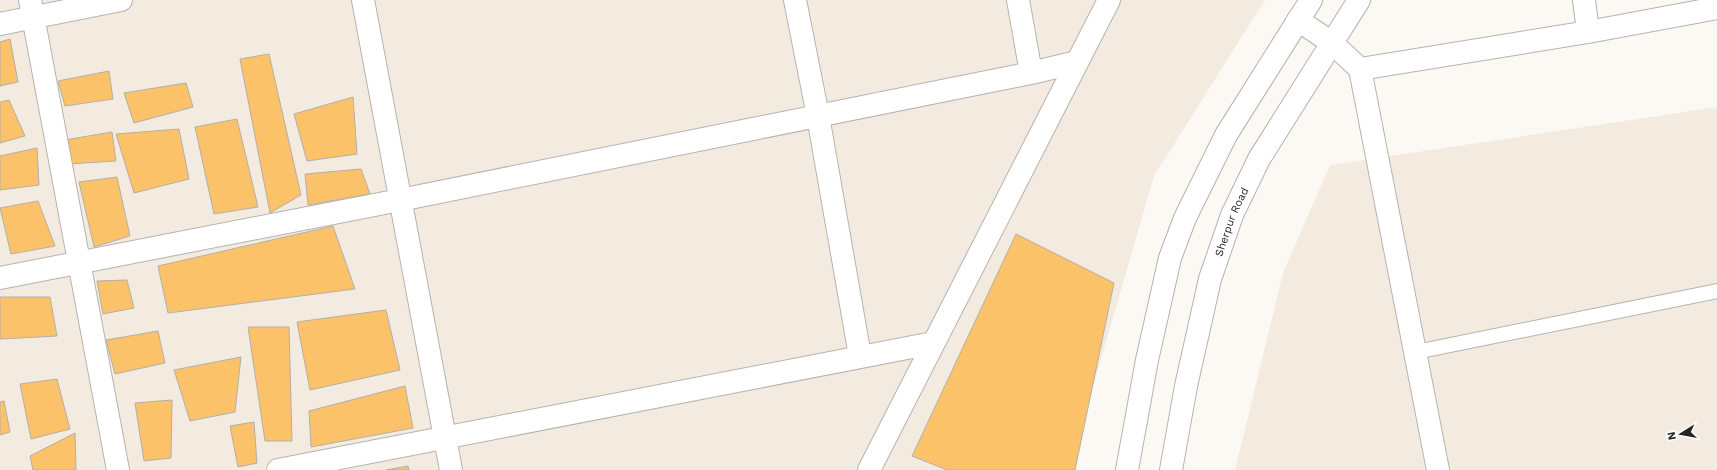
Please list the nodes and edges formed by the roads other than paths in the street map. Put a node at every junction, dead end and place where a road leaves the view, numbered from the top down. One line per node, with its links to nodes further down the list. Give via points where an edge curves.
1 (120, 0): 10 (street)
2 (363, 0): 19 (street)
3 (795, 0): 18 (street)
4 (1018, 0): 17 (street)
5 (1109, 0): 15 (street)
6 (1311, 0): 11 (street)
7 (1359, 0): 14 (street, Sherpur Road)
8 (1584, 0): 13 (street)
9 (1717, 8): 13 (street)
10 (31, 9): 12 (street); 20 (street)
11 (1298, 20): 14 (street); 31 (street, via 1226,135 1185,218 1170,258 1147,360)
12 (0, 24)
13 (1588, 32): 16 (street)
14 (1332, 43): 16 (street); 32 (street, Sherpur Road, via 1259,159 1232,216 1210,279 1186,386)
15 (1077, 62): 17 (street); 23 (street)
16 (1360, 69): 24 (street)
17 (1030, 73): 18 (street)
18 (818, 116): 19 (street); 25 (street)
19 (400, 200): 20 (street); 26 (street)
20 (78, 264): 21 (street); 27 (street)
21 (0, 278)
22 (1717, 291): 24 (lane)
23 (933, 343): 25 (street); 30 (street)
24 (1416, 352): 33 (street)
25 (860, 356): 26 (street)
26 (444, 438): 28 (street); 29 (street)
27 (118, 470)
28 (278, 470)
29 (451, 470)
30 (869, 470)
31 (1127, 470)
32 (1171, 470)
33 (1438, 470)

